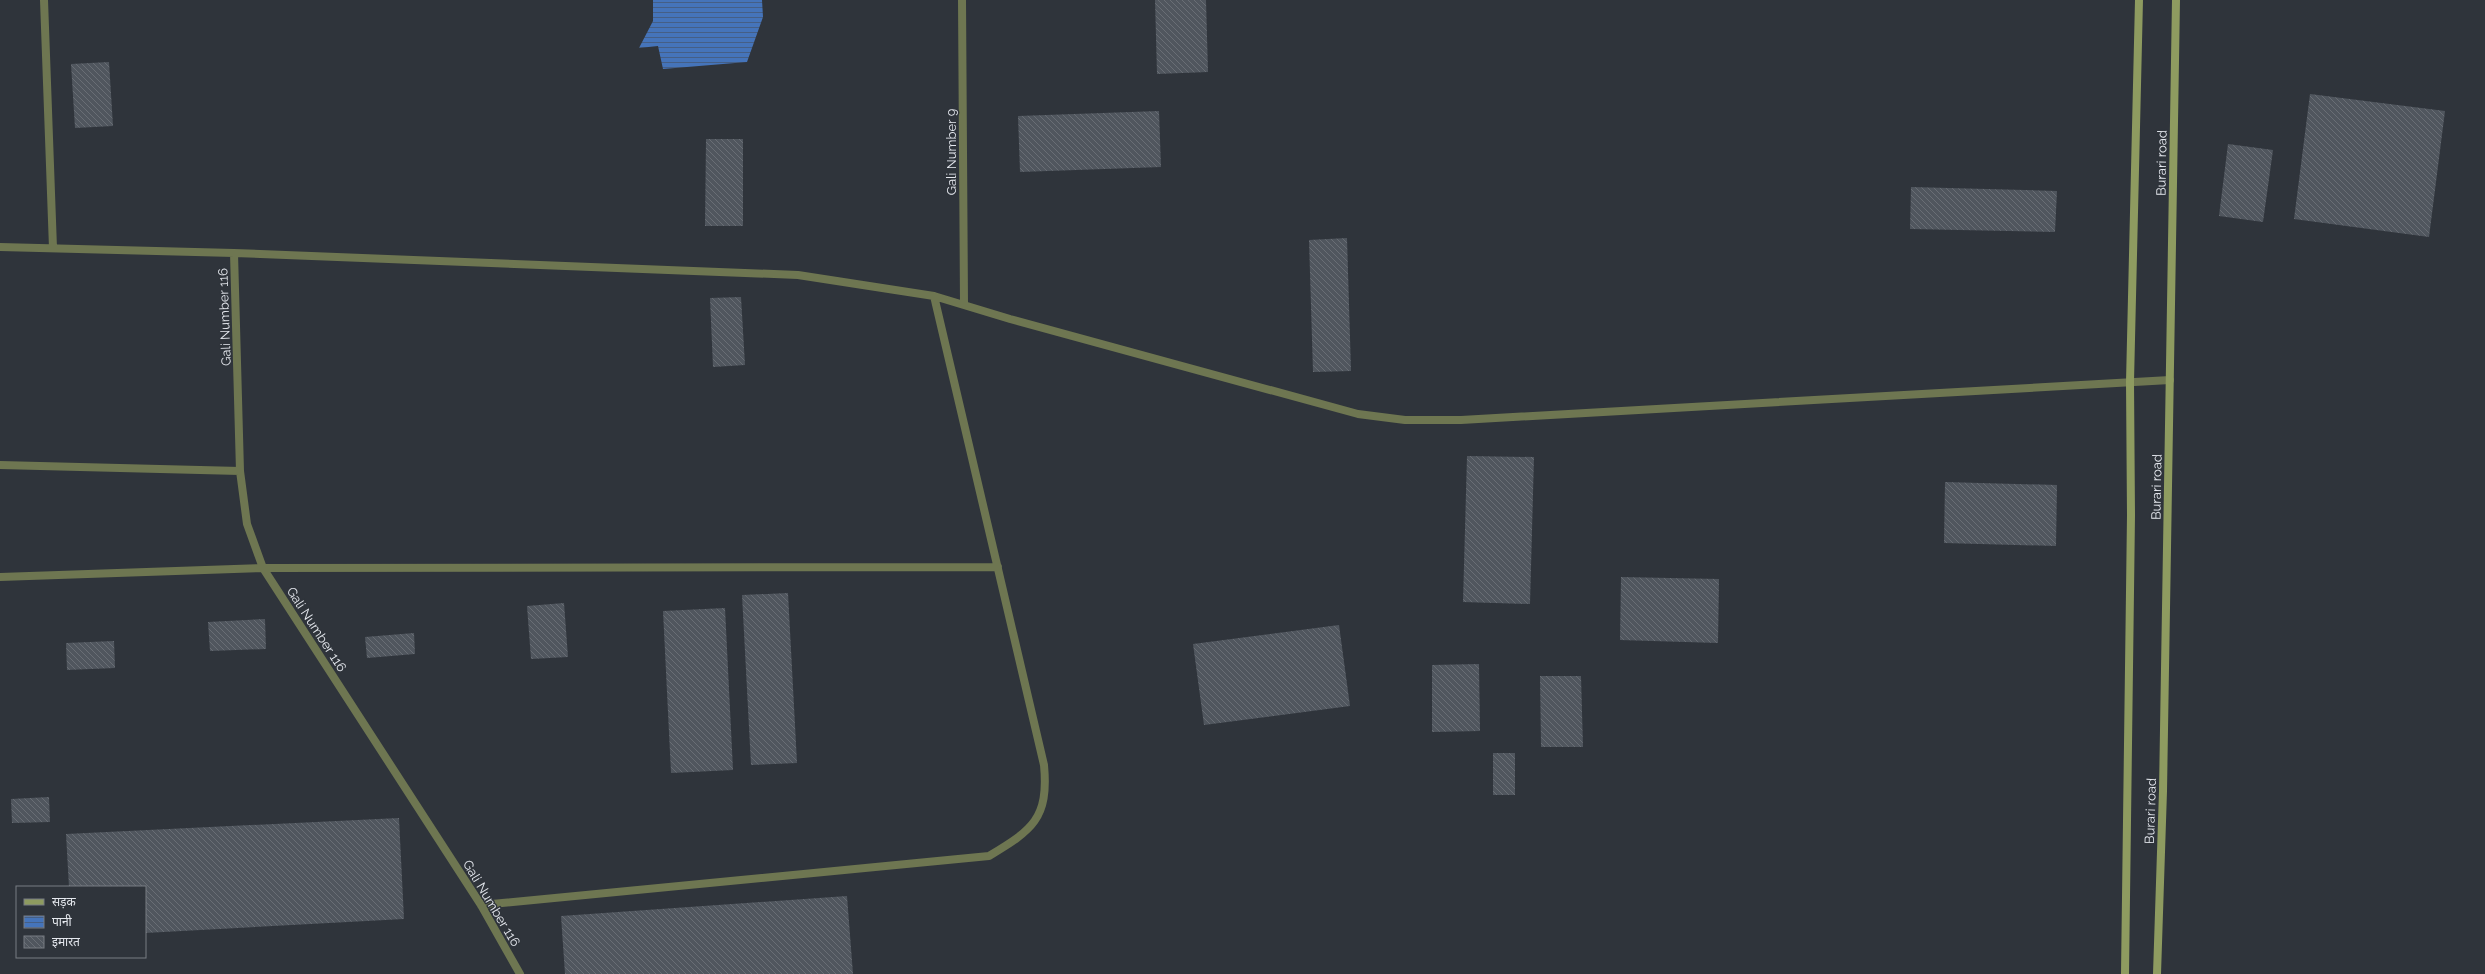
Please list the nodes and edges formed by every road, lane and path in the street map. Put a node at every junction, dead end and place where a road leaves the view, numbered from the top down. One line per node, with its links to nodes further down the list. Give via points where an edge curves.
1 (44, 0): 6 (street)
2 (962, 0): 9 (street, Gali Number 9)
3 (2139, 0): 11 (main road, Burari road)
4 (2176, 0): 10 (main road, Burari road)
5 (0, 247): 6 (street)
6 (53, 248): 7 (street)
7 (234, 252): 8 (street, via 798,276); 13 (street, Gali Number 116)
8 (934, 296): 9 (street); 14 (street)
9 (964, 303): 11 (street, via 1010,319 1358,414 1405,420 1461,420)
10 (2170, 380): 11 (street); 20 (main road, Burari road)
11 (2130, 382): 19 (main road, Burari road, via 2131,514)
12 (0, 465): 13 (street)
13 (240, 471): 15 (street, Gali Number 116, via 247,524)
14 (998, 567): 15 (street); 17 (street, via 1044,765 1046,787 1040,816 1020,837 989,856)
15 (263, 568): 16 (street); 17 (street, Gali Number 116)
16 (0, 577)
17 (481, 905): 18 (street, Gali Number 116)
18 (520, 974)
19 (2125, 974)
20 (2157, 974)

